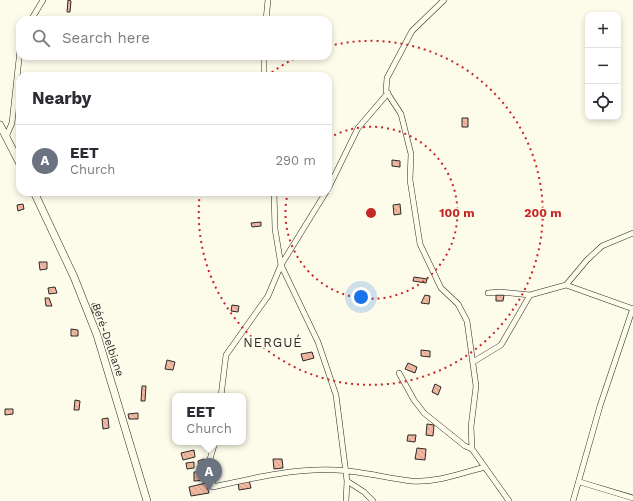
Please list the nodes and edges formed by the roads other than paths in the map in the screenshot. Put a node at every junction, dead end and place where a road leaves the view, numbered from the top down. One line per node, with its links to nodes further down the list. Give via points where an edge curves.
1 (43, 0): 4 (street)
2 (268, 0): 5 (street)
3 (444, 0): 11 (street, via 412,31 387,78)
4 (33, 16)
5 (266, 16)
6 (19, 60): 8 (street)
7 (264, 60): 9 (street)
8 (18, 72)
9 (264, 72)
10 (16, 86): 13 (street, via 12,123)
11 (388, 93): 15 (street, via 358,128); 27 (street, via 401,114 411,154 410,180 420,244 441,288 458,304 467,321)
12 (0, 125): 13 (street)
13 (6, 137): 14 (street)
14 (16, 156)
15 (332, 181)
16 (36, 196): 37 (street, Béré-Delbiane, via 74,277 97,335)
17 (274, 196): 20 (street, via 275,229)
18 (324, 196): 20 (street)
19 (633, 233): 21 (street, via 602,246)
20 (281, 266): 29 (street, via 268,296 226,355); 33 (street, via 329,370 336,395)
21 (566, 285): 23 (street); 24 (street)
22 (488, 293): 23 (street)
23 (530, 295): 27 (street, via 501,346)
24 (633, 308): 25 (street)
25 (631, 318): 26 (street); 35 (street, via 600,406)
26 (633, 326)
27 (473, 362): 31 (street, via 476,386 471,427)
28 (399, 373): 31 (street, via 424,413 464,446)
29 (221, 393)
30 (214, 445): 33 (street, via 210,459 213,487 258,477 301,472)
31 (472, 449): 32 (street)
32 (486, 468): 33 (street, via 438,479 413,481); 40 (street)
33 (345, 471): 34 (street)
34 (347, 481): 38 (street); 39 (street)
35 (580, 482): 36 (street); 41 (street)
36 (633, 498)
37 (147, 501)
38 (346, 501)
39 (373, 501)
40 (510, 501)
41 (573, 501)

